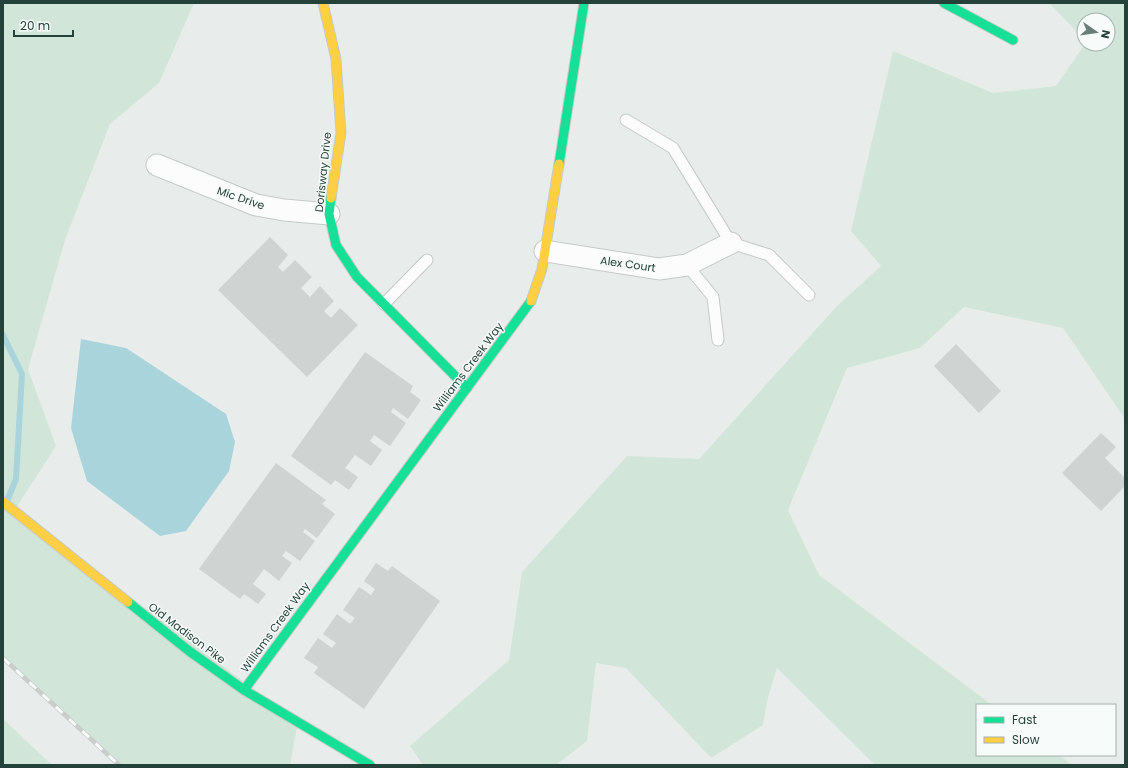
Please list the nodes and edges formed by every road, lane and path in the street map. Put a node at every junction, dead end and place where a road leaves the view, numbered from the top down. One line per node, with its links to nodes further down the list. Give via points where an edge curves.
1 (323, 3): 7 (street, Dorisway Drive, via 336,60 341,133)
2 (584, 3): 9 (street, Williams Creek Way)
3 (944, 3): 4 (street)
4 (1014, 40)
5 (626, 120): 8 (lane, via 673,148)
6 (158, 165): 7 (street, Mic Drive, via 256,205)
7 (329, 214): 13 (street, Dorisway Drive, via 336,245 357,277)
8 (731, 243): 11 (street, Alex Court); 12 (lane, via 769,255)
9 (545, 251): 11 (street, Alex Court, via 659,269); 15 (street, Williams Creek Way, via 542,269 530,303)
10 (427, 260): 13 (lane)
11 (687, 265): 14 (lane, via 713,297)
12 (809, 295)
13 (384, 304): 15 (street, Dorisway Drive)
14 (718, 340)
15 (467, 388): 17 (street, Williams Creek Way)
16 (3, 502): 17 (street, Old Madison Pike, via 189,651)
17 (244, 690): 18 (street, Old Madison Pike)
18 (370, 765)

